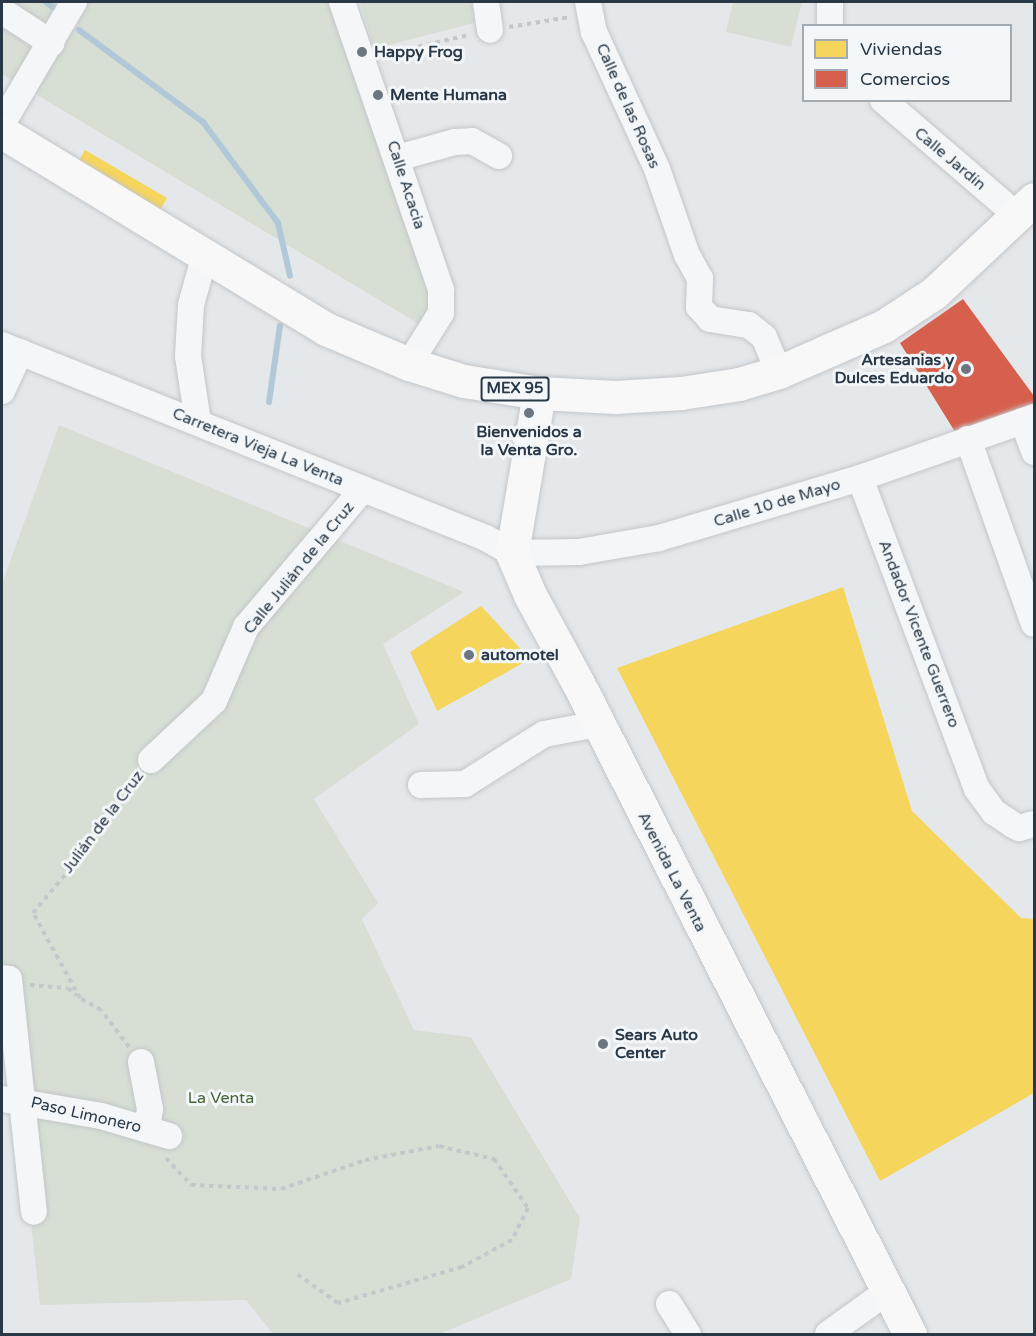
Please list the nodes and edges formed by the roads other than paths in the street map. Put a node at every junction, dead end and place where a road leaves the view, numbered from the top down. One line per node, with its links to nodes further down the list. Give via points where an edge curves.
1 (74, 2): 9 (street)
2 (342, 2): 14 (street, Calle Acacia)
3 (486, 2): 8 (street)
4 (830, 2): 7 (street)
5 (589, 8): 19 (street, Calle de las Rosas, via 700,278 699,307 710,319 749,325 764,337)
6 (2, 11): 9 (street)
7 (830, 24)
8 (490, 30)
9 (51, 43): 11 (street)
10 (886, 102): 15 (street, Calle Jardín)
11 (2, 124)
12 (2, 132): 16 (main road, MEX 95)
13 (499, 156): 14 (street, via 472,141 454,142)
14 (397, 158): 18 (street, Calle Acacia, via 441,290 441,313)
15 (1026, 207): 19 (main road, MEX 95, via 934,293 884,326)
16 (204, 258): 18 (main road, MEX 95, via 326,329); 23 (street, via 191,305 188,356)
17 (10, 348): 20 (street); 23 (street, Carretera Vieja La Venta)
18 (409, 364): 21 (main road, MEX 95, via 464,381)
19 (779, 372): 21 (main road, MEX 95, via 739,384 681,393 615,397)
20 (2, 391)
21 (539, 393): 28 (main road)
22 (1029, 419): 24 (street, Calle 10 de Mayo); 25 (street)
23 (198, 422): 27 (street, Carretera Vieja La Venta)
24 (968, 438): 26 (street, Calle 10 de Mayo); 29 (street)
25 (1035, 452)
26 (860, 478): 28 (street, Calle 10 de Mayo, via 659,538 579,552); 33 (street, Andador Vicente Guerrero, via 977,789 994,812 1012,825 1019,828)
27 (363, 489): 28 (street, Carretera Vieja La Venta, via 486,538); 31 (street, Calle Julián de la Cruz, via 246,627 214,701)
28 (512, 553): 30 (main road, Avenida La Venta, via 530,596)
29 (1035, 624)
30 (597, 724): 32 (street, via 544,734 465,784); 38 (main road, Avenida La Venta)
31 (151, 760)
32 (421, 785)
33 (1034, 824)
34 (5, 978): 36 (street)
35 (141, 1062): 36 (street, Paso Limonero, via 158,1132)
36 (13, 1100): 37 (street)
37 (34, 1212)
38 (888, 1291): 41 (street); 42 (main road, Avenida La Venta)
39 (669, 1304): 40 (street)
40 (688, 1335)
41 (828, 1335)
42 (910, 1335)

